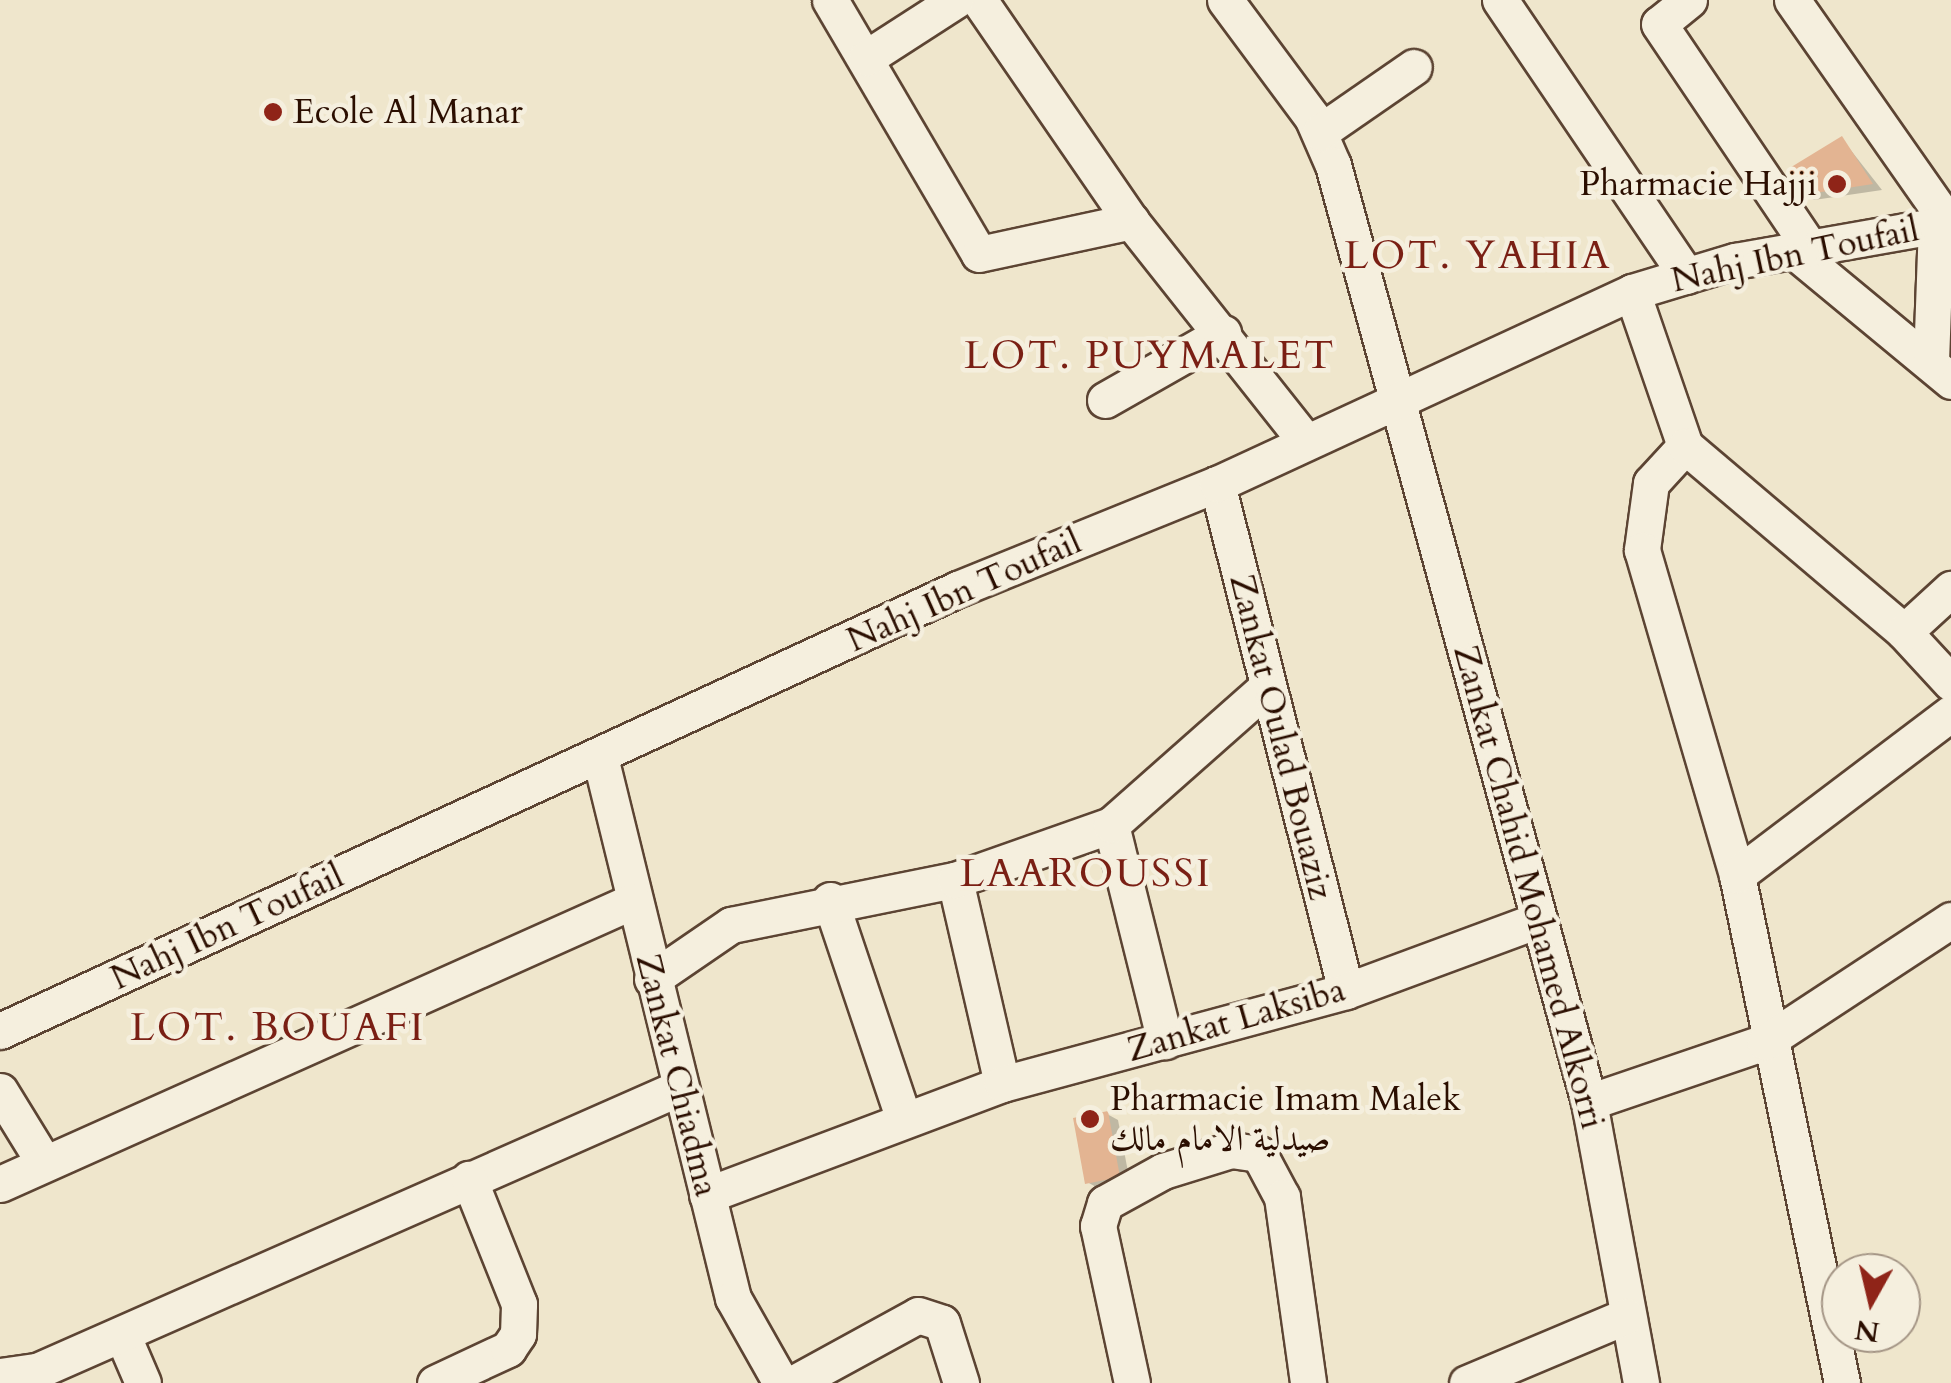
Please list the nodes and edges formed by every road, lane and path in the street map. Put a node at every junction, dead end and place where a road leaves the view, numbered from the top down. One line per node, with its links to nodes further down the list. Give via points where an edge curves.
1 (830, 0): 9 (street)
2 (956, 0): 9 (street)
3 (980, 0): 12 (street)
4 (1500, 0): 15 (street)
5 (1689, 0): 8 (street)
6 (1792, 0): 13 (street)
7 (1227, 1): 11 (street, Zankat Chahid Mohamed Alkorri)
8 (1650, 12): 14 (street)
9 (866, 58): 12 (street, via 986,258)
10 (1414, 67): 11 (street)
11 (1320, 132): 19 (street, Zankat Chahid Mohamed Alkorri)
12 (1131, 221): 17 (street)
13 (1945, 223): 14 (street, Nahj Ibn Toufail); 18 (street)
14 (1802, 249): 15 (street, Nahj Ibn Toufail); 18 (street)
15 (1686, 276): 16 (street, Nahj Ibn Toufail)
16 (1632, 292): 19 (street, Nahj Ibn Toufail); 22 (street)
17 (1224, 333): 20 (street); 21 (street)
18 (1941, 371)
19 (1398, 396): 21 (street, Nahj Ibn Toufail); 35 (street, Zankat Chahid Mohamed Alkorri)
20 (1105, 400)
21 (1304, 439): 23 (street, Nahj Ibn Toufail)
22 (1685, 446): 25 (street); 31 (street, via 1651,483 1642,550)
23 (1217, 484): 27 (street, Zankat Oulad Bouaziz); 29 (street, Nahj Ibn Toufail, via 958,589)
24 (1951, 589): 25 (street)
25 (1904, 632): 26 (street)
26 (1951, 682)
27 (1267, 686): 30 (street); 38 (street, Zankat Oulad Bouaziz)
28 (1951, 713): 31 (street)
29 (600, 757): 34 (street, Zankat Chiadma); 39 (street, Nahj Ibn Toufail)
30 (1111, 825): 32 (street); 40 (street)
31 (1737, 874): 41 (street)
32 (955, 880): 33 (street); 42 (street)
33 (830, 900): 37 (street, via 731,924); 46 (street)
34 (633, 901): 37 (street, Zankat Chiadma); 47 (street)
35 (1538, 920): 38 (street, Zankat Laksiba); 45 (street, Zankat Chahid Mohamed Alkorri)
36 (1951, 920): 41 (street)
37 (652, 978): 43 (street, Zankat Chiadma)
38 (1346, 991): 40 (street, Zankat Laksiba)
39 (0, 1031)
40 (1165, 1041): 42 (street, Zankat Laksiba)
41 (1765, 1042): 45 (street); 63 (street)
42 (1002, 1084): 46 (street, Zankat Laksiba)
43 (679, 1088): 48 (street); 50 (street, Zankat Chiadma)
44 (0, 1091): 47 (street)
45 (1589, 1102): 51 (street, Zankat Chahid Mohamed Alkorri)
46 (902, 1117): 50 (street, Zankat Laksiba)
47 (43, 1160): 49 (street)
48 (469, 1179): 52 (street); 55 (street, via 519,1304 518,1334 508,1349)
49 (0, 1184)
50 (707, 1195): 56 (street, Zankat Chiadma, via 732,1298)
51 (1626, 1316): 61 (street); 62 (street, Zankat Chahid Mohamed Alkorri)
52 (122, 1334): 53 (street, via 37,1371); 54 (street)
53 (0, 1376)
54 (143, 1383)
55 (435, 1383)
56 (781, 1383)
57 (794, 1383): 58 (street, via 918,1316 942,1323)
58 (961, 1383)
59 (1132, 1383): 60 (street, via 1098,1226 1105,1204 1230,1150 1259,1154 1282,1196)
60 (1308, 1383)
61 (1467, 1383)
62 (1642, 1383)
63 (1842, 1383)

